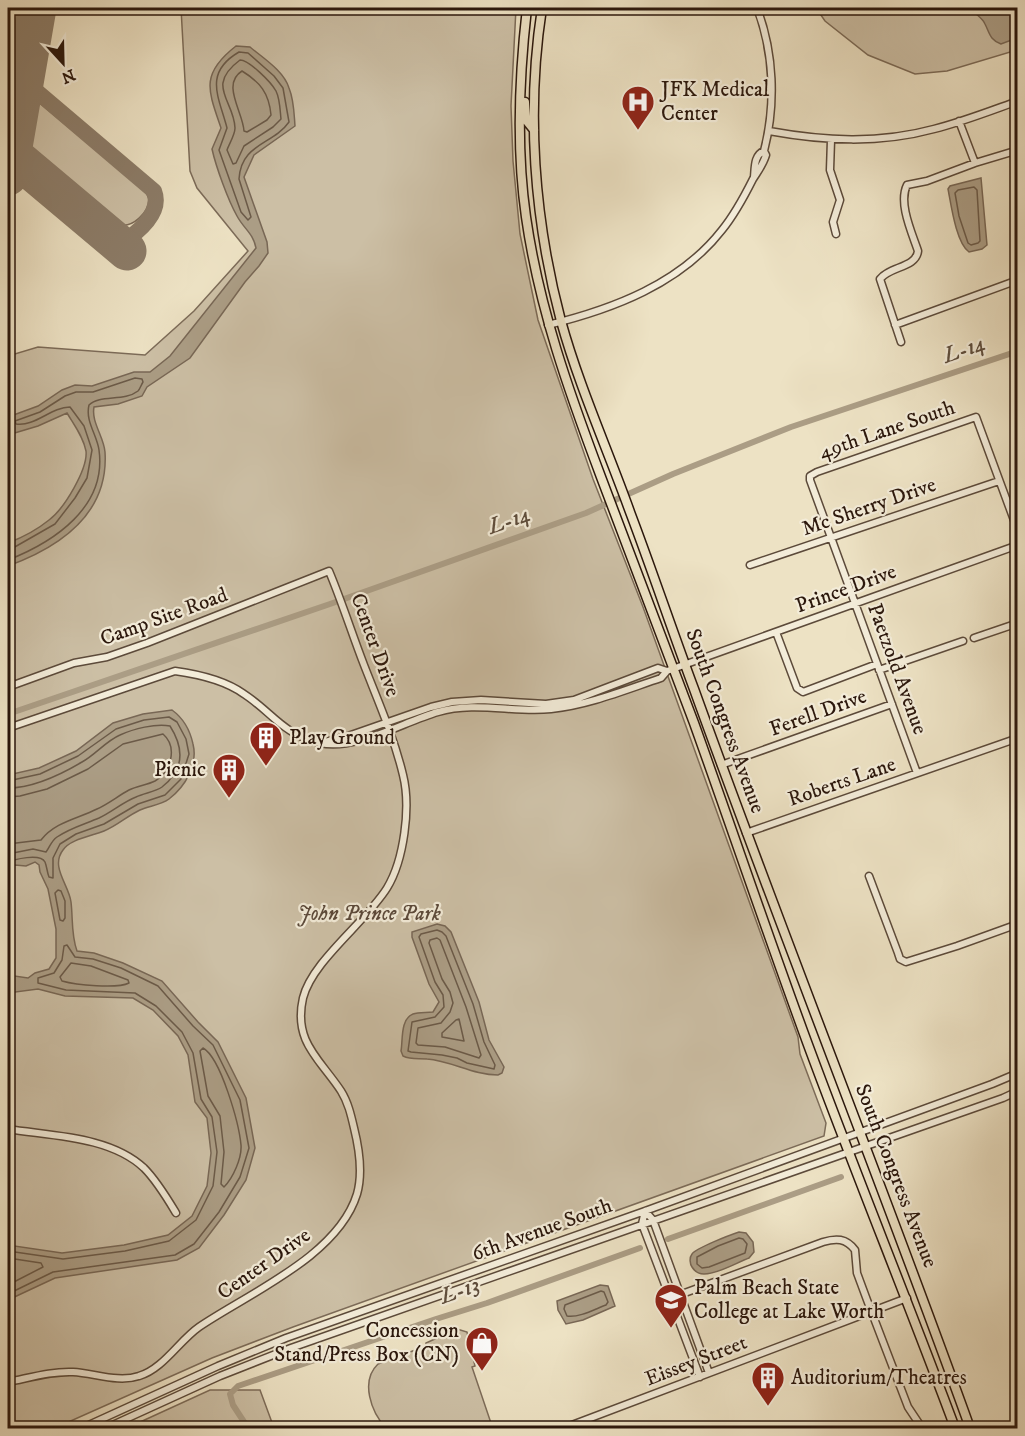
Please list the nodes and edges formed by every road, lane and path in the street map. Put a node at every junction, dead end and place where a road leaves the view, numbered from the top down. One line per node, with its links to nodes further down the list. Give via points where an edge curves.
1 (527, 8): 4 (main road, South Congress Avenue)
2 (542, 8): 7 (main road, South Congress Avenue)
3 (757, 8): 8 (street, via 770,62)
4 (525, 24): 7 (main road, via 529,41 526,120); 16 (main road, South Congress Avenue, via 519,120 523,186)
5 (1017, 101): 6 (street)
6 (959, 121): 9 (street, via 893,137); 12 (street)
7 (534, 130): 15 (main road, South Congress Avenue, via 541,219)
8 (768, 131): 9 (street); 15 (street, via 754,177 735,213 704,250 658,285)
9 (831, 140): 13 (street, via 830,170 840,200 833,222)
10 (1016, 150): 11 (street); 12 (street)
11 (1017, 158)
12 (975, 163): 17 (street, via 907,185 904,191 918,256 885,272 880,279)
13 (836, 234)
14 (1017, 280): 17 (street)
15 (561, 322): 16 (street); 32 (main road, South Congress Avenue)
16 (548, 325): 34 (main road, South Congress Avenue)
17 (895, 325): 18 (street)
18 (901, 342)
19 (810, 476): 20 (street, 49th Lane South, via 976,417); 23 (street, Paetzold Avenue)
20 (999, 481): 21 (street); 23 (street, Mc Sherry Drive)
21 (1014, 512): 22 (street)
22 (1017, 531)
23 (831, 538): 25 (street, Mc Sherry Drive); 27 (street, Paetzold Avenue)
24 (1017, 545): 27 (street, Prince Drive)
25 (750, 565)
26 (329, 571): 35 (street, Camp Site Road, via 147,643); 37 (street, Center Drive)
27 (855, 604): 29 (street, Prince Drive); 33 (street, Paetzold Avenue)
28 (1017, 623): 30 (street)
29 (776, 632): 32 (street, Prince Drive); 33 (street, via 797,688 803,692)
30 (974, 638)
31 (963, 641): 33 (street)
32 (685, 665): 34 (street, Prince Drive); 40 (main road, South Congress Avenue)
33 (878, 667): 36 (street, Paetzold Avenue)
34 (670, 670): 37 (street, Prince Drive, via 658,668 574,700 441,711); 42 (main road, South Congress Avenue)
35 (8, 687)
36 (892, 704): 40 (street, Ferell Drive); 41 (street, Paetzold Avenue)
37 (387, 726): 38 (street, Prince Drive, via 349,743 321,743 281,726 243,693 175,671); 65 (street, Center Drive, via 404,777 406,822 400,860 369,912 307,985 301,1017 313,1056 342,1092 355,1130 359,1177 348,1214 312,1254 197,1329 141,1376 125,1379 71,1372)
38 (8, 728)
39 (1017, 738): 41 (street, Roberts Lane)
40 (721, 765): 43 (main road, South Congress Avenue)
41 (917, 773): 43 (street, Roberts Lane)
42 (726, 812): 43 (main road); 44 (main road, South Congress Avenue)
43 (746, 833): 45 (main road, South Congress Avenue)
44 (735, 837): 45 (main road); 52 (main road, South Congress Avenue)
45 (754, 855): 51 (main road, South Congress Avenue)
46 (869, 876): 47 (street, via 900,959 906,962)
47 (1017, 924)
48 (1017, 1072): 51 (street, 6th Avenue South)
49 (1017, 1091): 53 (street, 6th Avenue South)
50 (8, 1129): 56 (street, via 109,1146 143,1167)
51 (861, 1132): 52 (street, 6th Avenue South); 53 (main road, South Congress Avenue)
52 (845, 1138): 54 (main road, South Congress Avenue); 55 (street, 6th Avenue South)
53 (866, 1146): 54 (street, 6th Avenue South); 71 (main road, South Congress Avenue)
54 (850, 1152): 57 (street, 6th Avenue South); 61 (main road, South Congress Avenue)
55 (645, 1211): 57 (street); 58 (street); 66 (street, 6th Avenue South, via 264,1347)
56 (176, 1213)
57 (653, 1220): 58 (street, 6th Avenue South); 59 (street)
58 (642, 1224): 60 (street); 67 (street, 6th Avenue South, via 282,1351)
59 (679, 1295): 60 (street); 62 (street, via 837,1239 855,1250 857,1273); 63 (street)
60 (671, 1298): 64 (street)
61 (907, 1298): 62 (street, Eissey Street); 70 (main road, South Congress Avenue)
62 (873, 1312): 63 (street, Eissey Street); 69 (street, via 908,1407)
63 (709, 1373): 64 (street, Eissey Street)
64 (700, 1377): 68 (street, Eissey Street)
65 (8, 1382)
66 (82, 1428)
67 (106, 1428)
68 (564, 1428)
69 (922, 1428)
70 (955, 1428)
71 (970, 1428)

